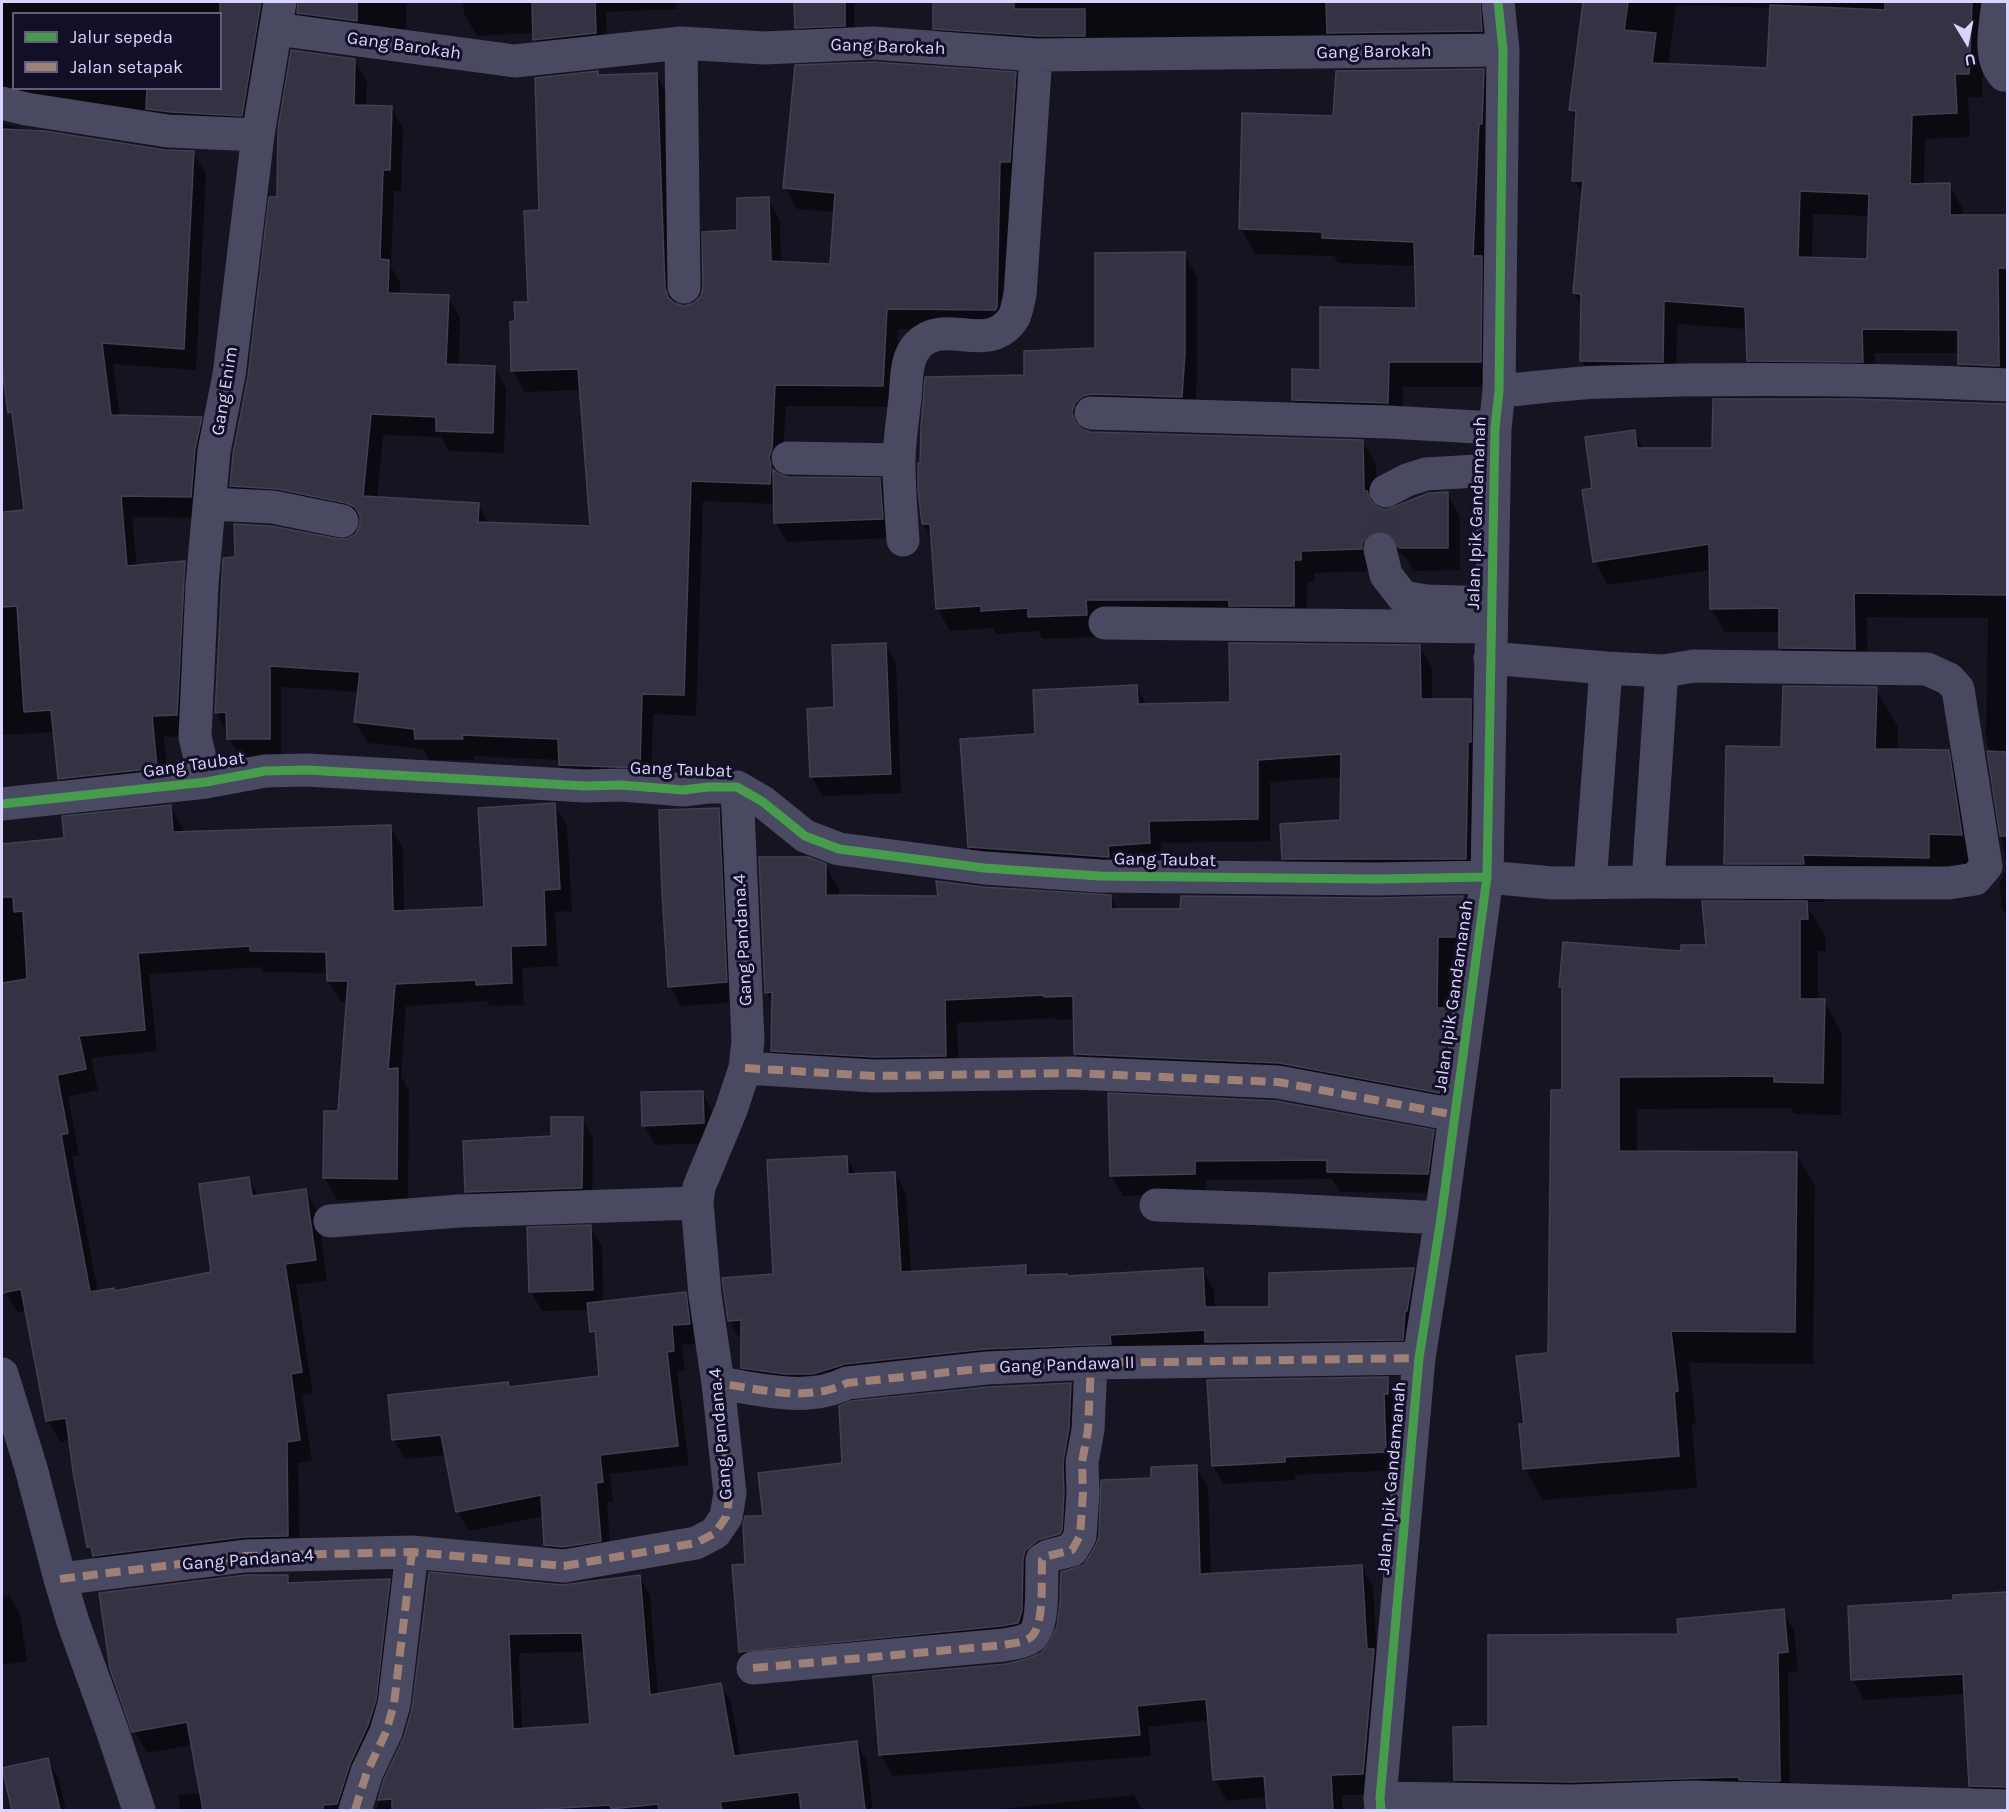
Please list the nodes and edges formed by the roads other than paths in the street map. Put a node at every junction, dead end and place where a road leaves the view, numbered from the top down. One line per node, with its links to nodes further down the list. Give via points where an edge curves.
1 (1498, 2): 5 (street, Jalan Ipik Gandamanah)
2 (1998, 2): 7 (street, via 1994,52 1998,68)
3 (278, 15): 4 (street, Gang Barokah, via 515,62); 9 (street, Gang Enim)
4 (681, 43): 6 (street, Gang Barokah, via 764,48 873,43); 10 (street)
5 (1503, 51): 6 (street, Gang Barokah); 12 (street, Jalan Ipik Gandamanah)
6 (1036, 55): 16 (street, via 1020,295 1015,316 993,335 947,333 919,344 909,360)
7 (2007, 75)
8 (2, 104): 9 (street, via 168,131)
9 (258, 135): 19 (street, Gang Enim)
10 (684, 287)
11 (2007, 386): 12 (street, via 1810,380 1613,382)
12 (1499, 391): 14 (street, Jalan Ipik Gandamanah)
13 (1090, 413): 14 (street)
14 (1495, 428): 17 (street, Jalan Ipik Gandamanah)
15 (788, 458): 16 (street)
16 (898, 460): 21 (street)
17 (1494, 470): 18 (street, via 1426,474); 24 (street, Jalan Ipik Gandamanah)
18 (1386, 491)
19 (210, 504): 20 (street, via 273,507); 27 (street, Gang Enim, via 195,737)
20 (342, 521)
21 (903, 540)
22 (1380, 549): 24 (street, via 1386,575 1402,597 1426,601)
23 (1105, 623): 24 (street)
24 (1490, 629): 25 (street, Gang Taubat); 30 (street, Jalan Ipik Gandamanah)
25 (1606, 668): 26 (street, Gang Taubat); 32 (street)
26 (1664, 671): 31 (street); 31 (street, Gang Taubat, via 1694,666 1927,669 1949,679 1958,688 1960,698 1986,866 1975,879 1949,883)
27 (206, 782): 28 (street, Gang Taubat, via 265,771 307,770 683,790); 29 (street, Gang Taubat)
28 (737, 787): 30 (street, Gang Taubat, via 763,802 805,836 839,849 962,865 1099,876); 33 (street, Gang Pandana.4, via 748,1041)
29 (2, 804)
30 (1487, 877): 32 (street, Gang Taubat); 34 (street, Jalan Ipik Gandamanah)
31 (1648, 882): 32 (street, Gang Taubat)
32 (1590, 883)
33 (745, 1068): 34 (street, via 874,1076 1073,1073 1278,1082); 35 (street, Gang Pandana.4, via 699,1186)
34 (1455, 1115): 37 (street, Jalan Ipik Gandamanah)
35 (697, 1203): 38 (street, via 459,1210); 42 (street, Gang Pandana.4)
36 (1156, 1205): 37 (street)
37 (1441, 1218): 39 (street, Jalan Ipik Gandamanah)
38 (330, 1221)
39 (1419, 1358): 40 (street, Gang Pandawa II); 46 (street, Jalan Ipik Gandamanah)
40 (1091, 1363): 42 (street, Gang Pandawa II, via 987,1368 847,1383 834,1390 805,1395); 45 (street, via 1080,1536 1072,1550 1042,1560 1040,1617 1030,1637 1004,1645)
41 (2, 1374): 44 (street)
42 (718, 1383): 43 (street, Gang Pandana.4, via 730,1493 726,1517 715,1533 696,1543 564,1566)
43 (412, 1552): 44 (street, Gang Pandana.4, via 245,1556); 49 (street, via 394,1704)
44 (60, 1580): 48 (street)
45 (753, 1668)
46 (1380, 1804): 47 (street, via 1692,1797)
47 (2007, 1806)
48 (138, 1810)
49 (355, 1810)

